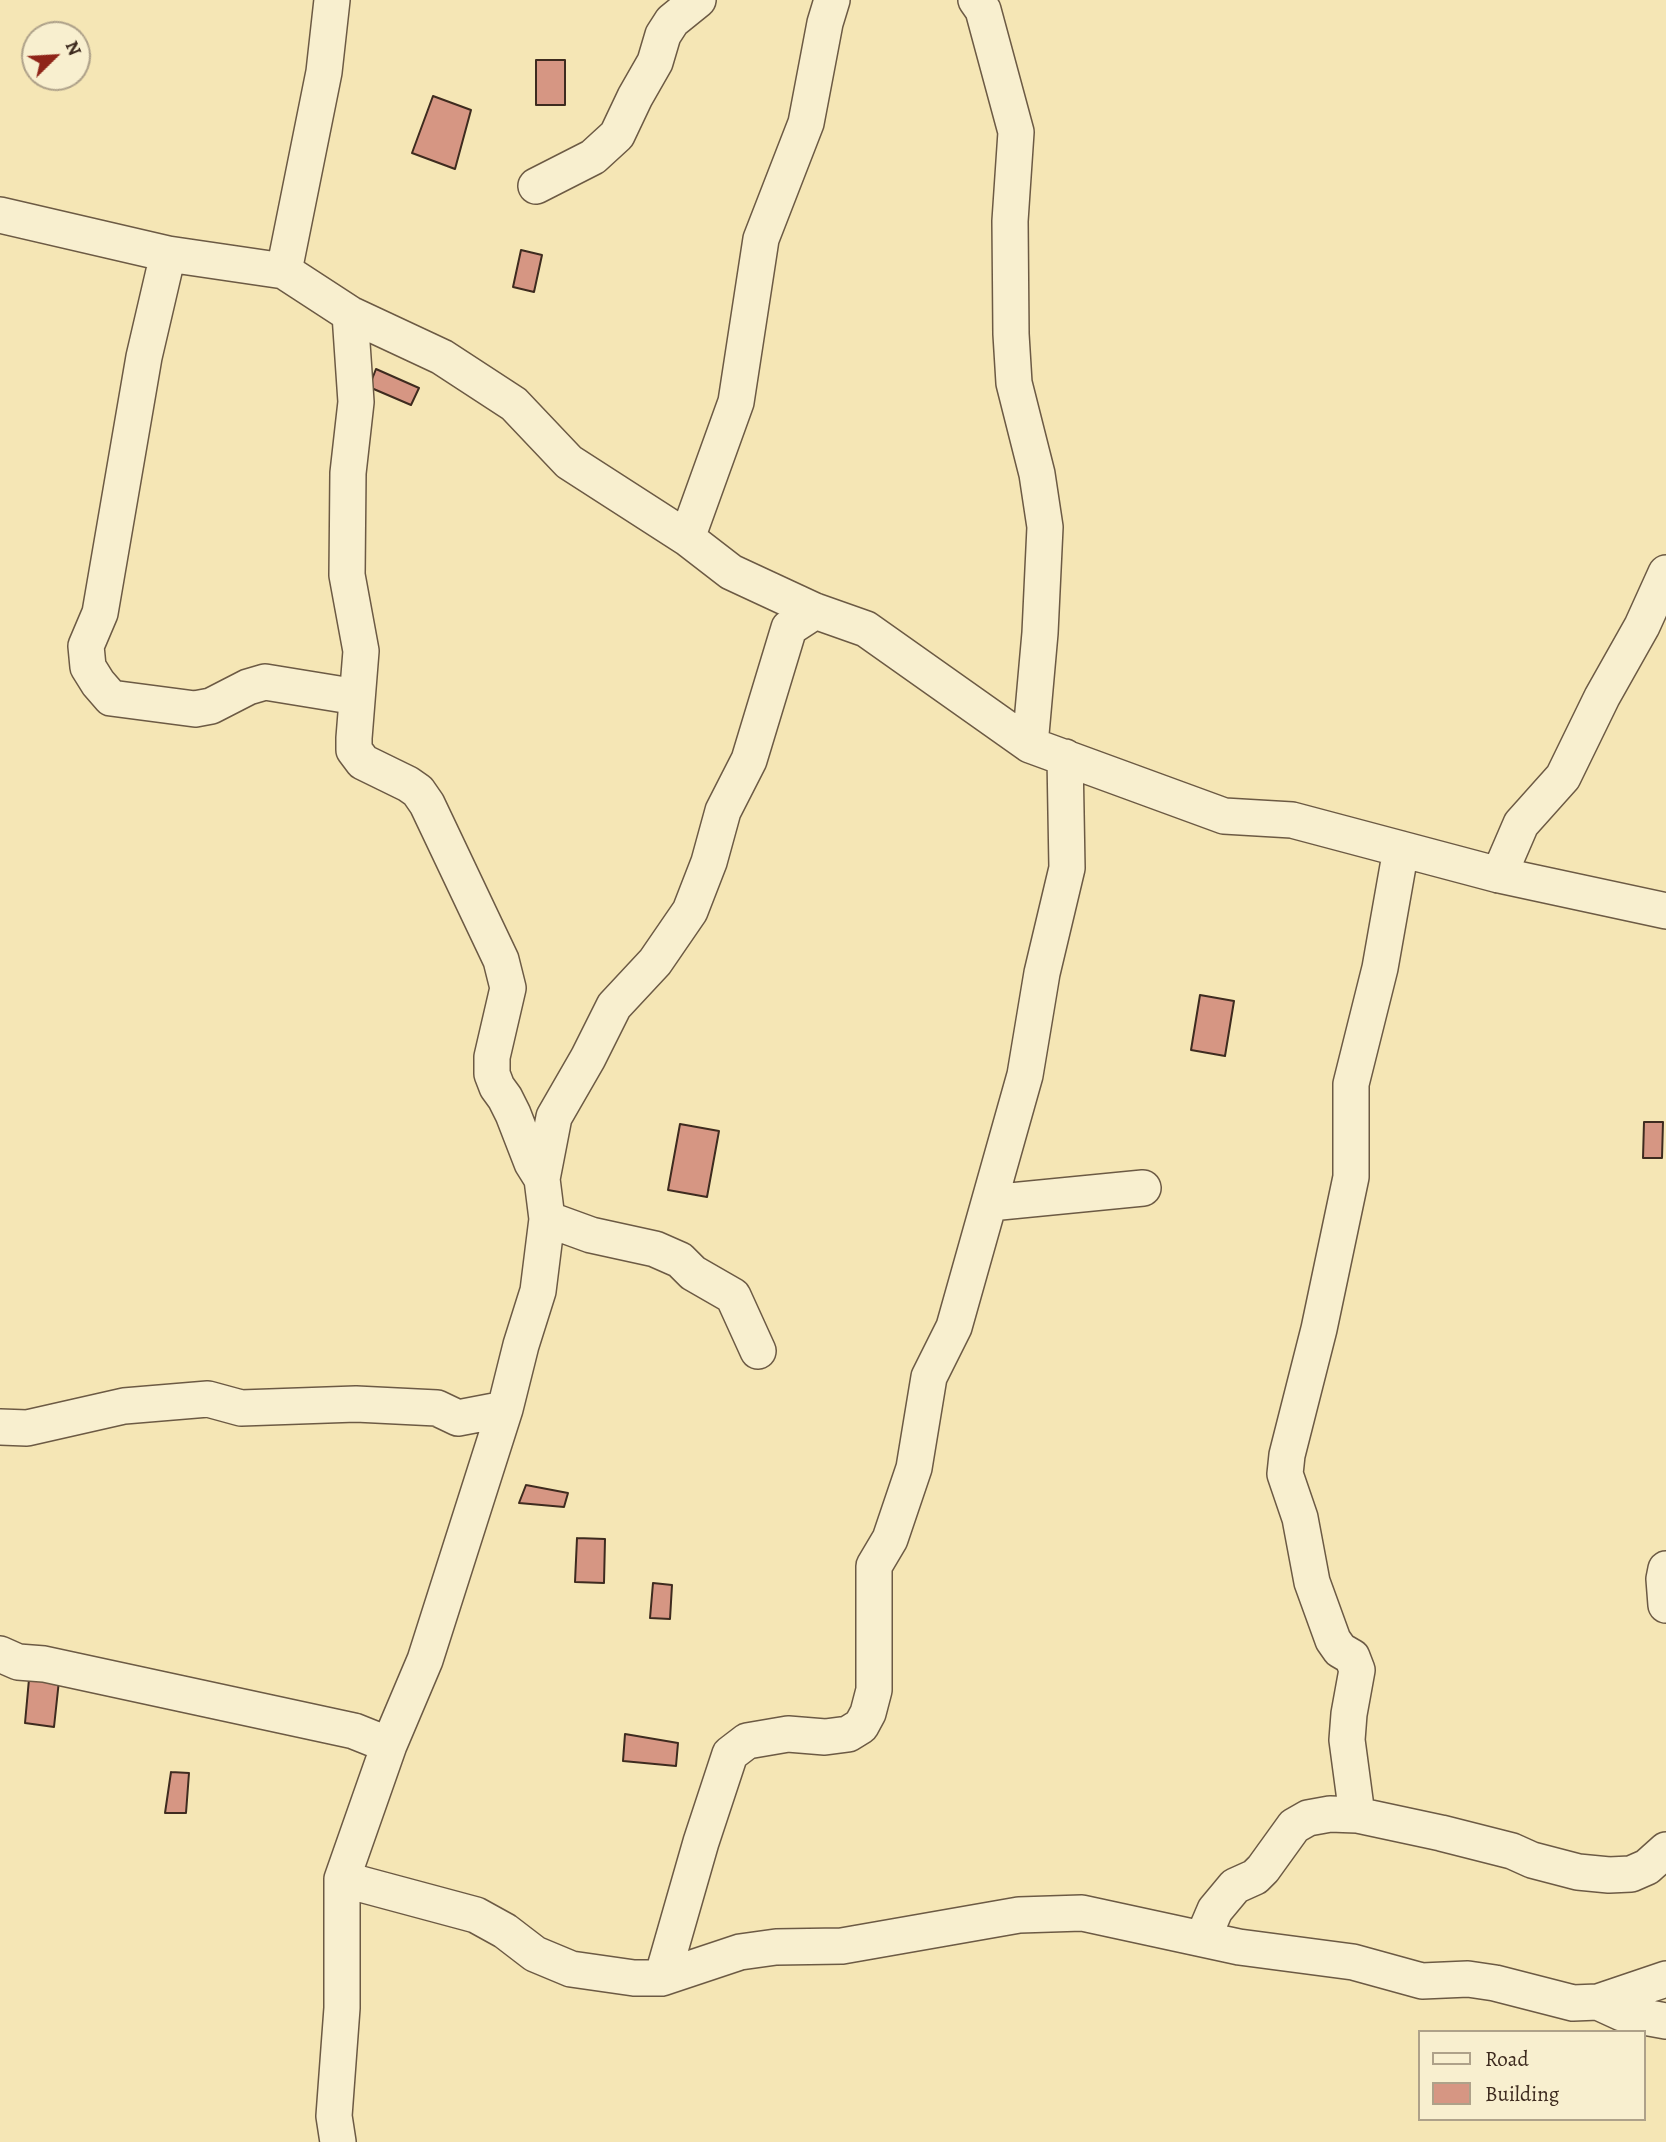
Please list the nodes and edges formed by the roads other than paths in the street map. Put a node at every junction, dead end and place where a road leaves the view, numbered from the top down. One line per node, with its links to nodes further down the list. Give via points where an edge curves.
1 (332, 0): 8 (street, via 324,72)
2 (698, 0): 5 (street, via 663,35 655,62 617,135 593,157)
3 (832, 0): 10 (street, via 806,123 761,239 736,402)
4 (976, 0): 14 (street, via 1016,132 1010,221 1014,383 1045,527)
5 (536, 186)
6 (0, 215): 7 (street)
7 (168, 254): 8 (street); 13 (street, via 144,357 100,613 86,646 88,667 111,698 195,709 265,682)
8 (284, 271): 9 (street)
9 (350, 314): 10 (street, via 442,357 514,404 569,462); 13 (street, via 356,402 348,473 346,575 361,651)
10 (687, 538): 12 (street)
11 (1666, 573): 17 (street, via 1563,777 1521,824)
12 (795, 612): 14 (street, via 866,629); 19 (street, via 749,760 723,811 690,911 655,962 614,1006 554,1117)
13 (357, 696): 19 (street, via 354,750 363,762 418,791 501,960 508,988 492,1074)
14 (1030, 745): 15 (street)
15 (1065, 757): 16 (street, via 1224,816 1292,820); 21 (street, via 1068,868 1042,973 1025,1075)
16 (1401, 849): 17 (street); 30 (street, via 1380,968 1351,1084 1351,1177 1285,1474 1300,1518 1312,1582 1334,1640 1352,1657 1357,1670 1347,1741)
17 (1499, 875): 18 (street)
18 (1666, 911)
19 (542, 1179): 22 (street)
20 (1143, 1188): 21 (street)
21 (990, 1203): 34 (street, via 954,1327 929,1377 914,1468 890,1539 874,1566 874,1690 868,1713 861,1726 848,1734 788,1734 747,1741 730,1754)
22 (547, 1219): 23 (street, via 680,1260 733,1296); 24 (street, via 538,1291)
23 (758, 1351)
24 (505, 1409): 25 (street, via 458,1418 437,1408 356,1404 241,1408 208,1399 124,1406 26,1427); 29 (street, via 425,1660)
25 (0, 1427)
26 (1666, 1569): 27 (street)
27 (1666, 1605)
28 (0, 1654): 29 (street, via 18,1662 354,1731)
29 (389, 1745): 32 (street)
30 (1357, 1815): 31 (street, via 1512,1851 1578,1872 1631,1874); 33 (street, via 1329,1814 1294,1826 1263,1869 1235,1886 1215,1910)
31 (1666, 1850)
32 (341, 1879): 34 (street, via 476,1915 535,1954 570,1969); 38 (street, via 342,2008 334,2116)
33 (1203, 1938): 34 (street, via 1082,1913 1019,1915 842,1946 740,1952); 36 (street, via 1353,1962 1422,1981 1468,1979 1573,2003)
34 (662, 1978)
35 (1666, 1979): 36 (street)
36 (1598, 2002): 37 (street, via 1622,2013)
37 (1666, 2021)
38 (338, 2142)

